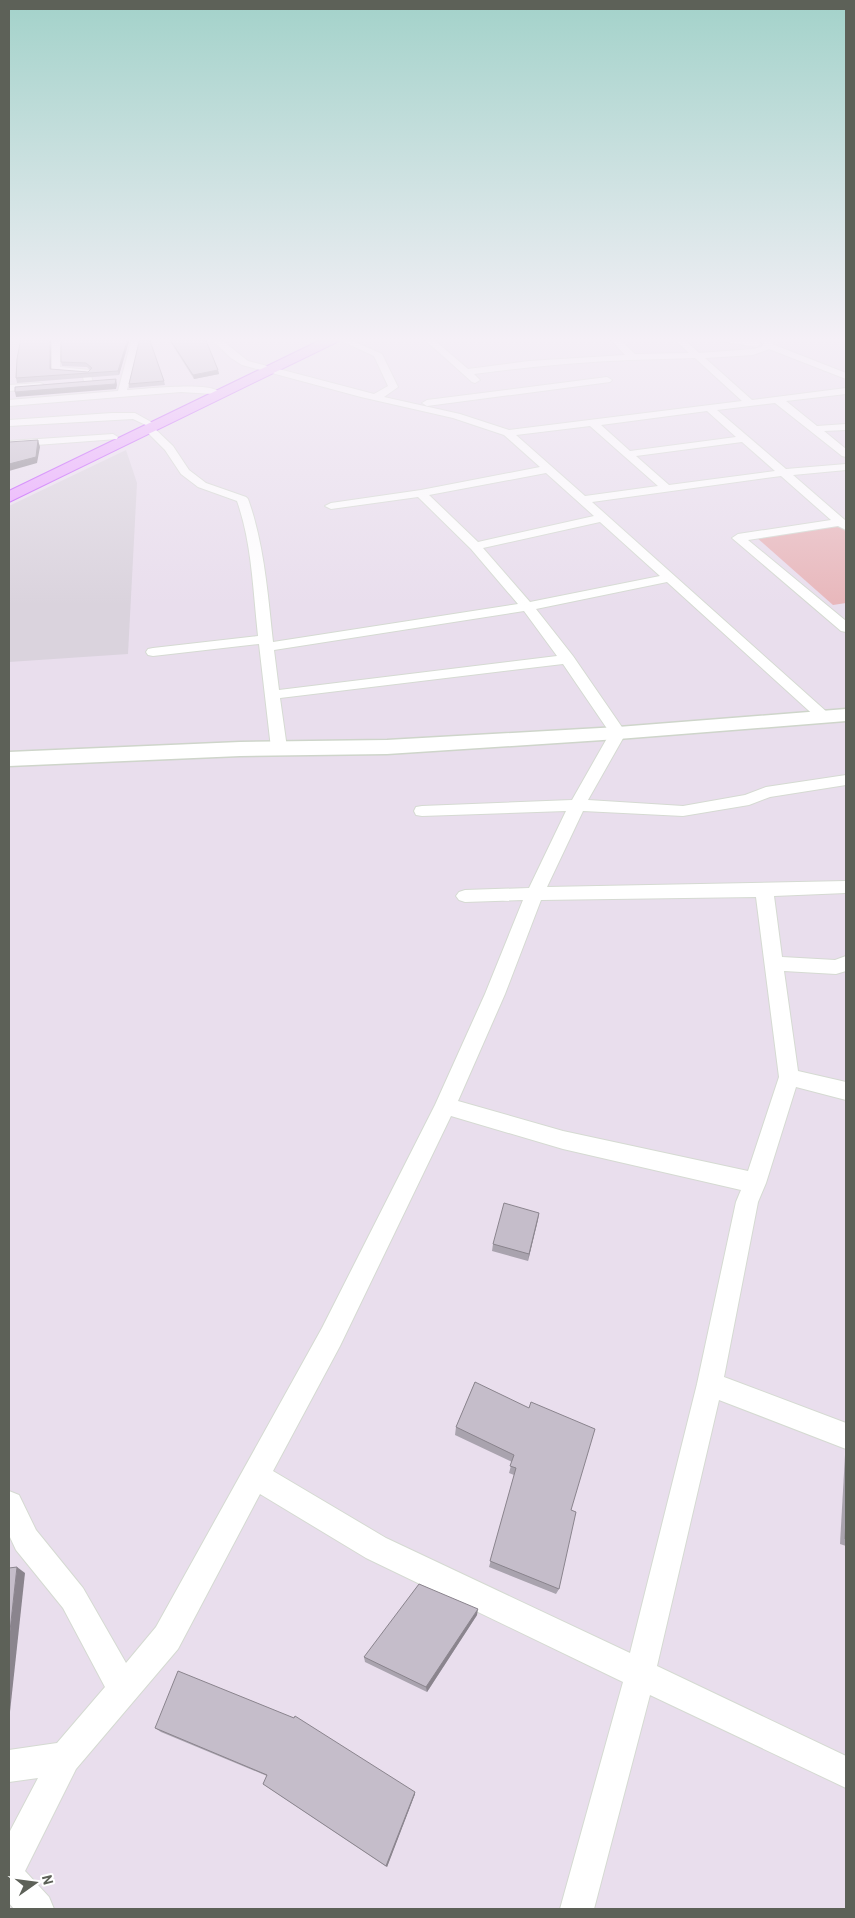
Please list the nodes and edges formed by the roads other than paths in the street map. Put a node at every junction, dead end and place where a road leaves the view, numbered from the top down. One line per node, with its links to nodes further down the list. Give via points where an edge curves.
1 (143, 428): 11 (main road)
2 (145, 428): 22 (main road)
3 (149, 428): 31 (street, via 185,472 202,485 242,499 249,518)
4 (493, 428): 10 (street)
5 (551, 428): 10 (street)
6 (599, 428): 14 (street)
7 (731, 428): 12 (street)
8 (838, 428): 9 (street)
9 (815, 429): 15 (street)
10 (508, 432): 17 (street)
11 (113, 437): 13 (street); 19 (main road)
12 (744, 439): 14 (street); 18 (street)
13 (9, 444)
14 (628, 454): 20 (street)
15 (846, 454)
16 (846, 467): 18 (street)
17 (548, 469): 21 (street); 23 (street)
18 (783, 473): 20 (street); 26 (street)
19 (9, 489)
20 (667, 489): 23 (street)
21 (421, 493): 24 (street); 27 (street)
22 (9, 497)
23 (582, 500): 25 (street)
24 (331, 506)
25 (602, 518): 27 (street); 28 (street)
26 (843, 525): 30 (street, via 738,538)
27 (476, 546): 29 (street)
28 (670, 578): 29 (street); 36 (street)
29 (526, 607): 31 (street); 33 (street)
30 (846, 628)
31 (267, 643): 32 (street); 34 (street)
32 (153, 652)
33 (568, 659): 34 (street); 37 (street)
34 (273, 695): 38 (street)
35 (846, 715): 36 (street)
36 (823, 716): 37 (street)
37 (618, 733): 38 (street, via 387,747); 41 (street)
38 (279, 748): 39 (street)
39 (9, 759)
40 (846, 780): 41 (street, via 766,792 742,802 683,811)
41 (577, 805): 42 (street); 45 (street)
42 (422, 811)
43 (846, 887): 44 (street)
44 (764, 891): 45 (street); 47 (street)
45 (535, 893): 46 (street); 51 (street)
46 (465, 896)
47 (774, 963): 48 (street, via 836,967); 49 (street)
48 (846, 963)
49 (789, 1077): 50 (street); 52 (street)
50 (846, 1091)
51 (445, 1106): 52 (street, via 563,1140); 55 (street, via 331,1337)
52 (756, 1183): 53 (street, via 747,1202)
53 (710, 1384): 54 (street); 57 (street)
54 (846, 1436)
55 (255, 1476): 57 (street, via 376,1548); 58 (street, via 167,1638)
56 (9, 1505): 58 (street, via 26,1540 73,1598)
57 (640, 1675): 61 (street); 65 (street)
58 (123, 1690): 59 (street)
59 (64, 1758): 60 (street); 62 (street)
60 (9, 1766)
61 (846, 1772)
62 (9, 1867)
63 (9, 1878): 64 (street)
64 (38, 1909)
65 (577, 1909)

